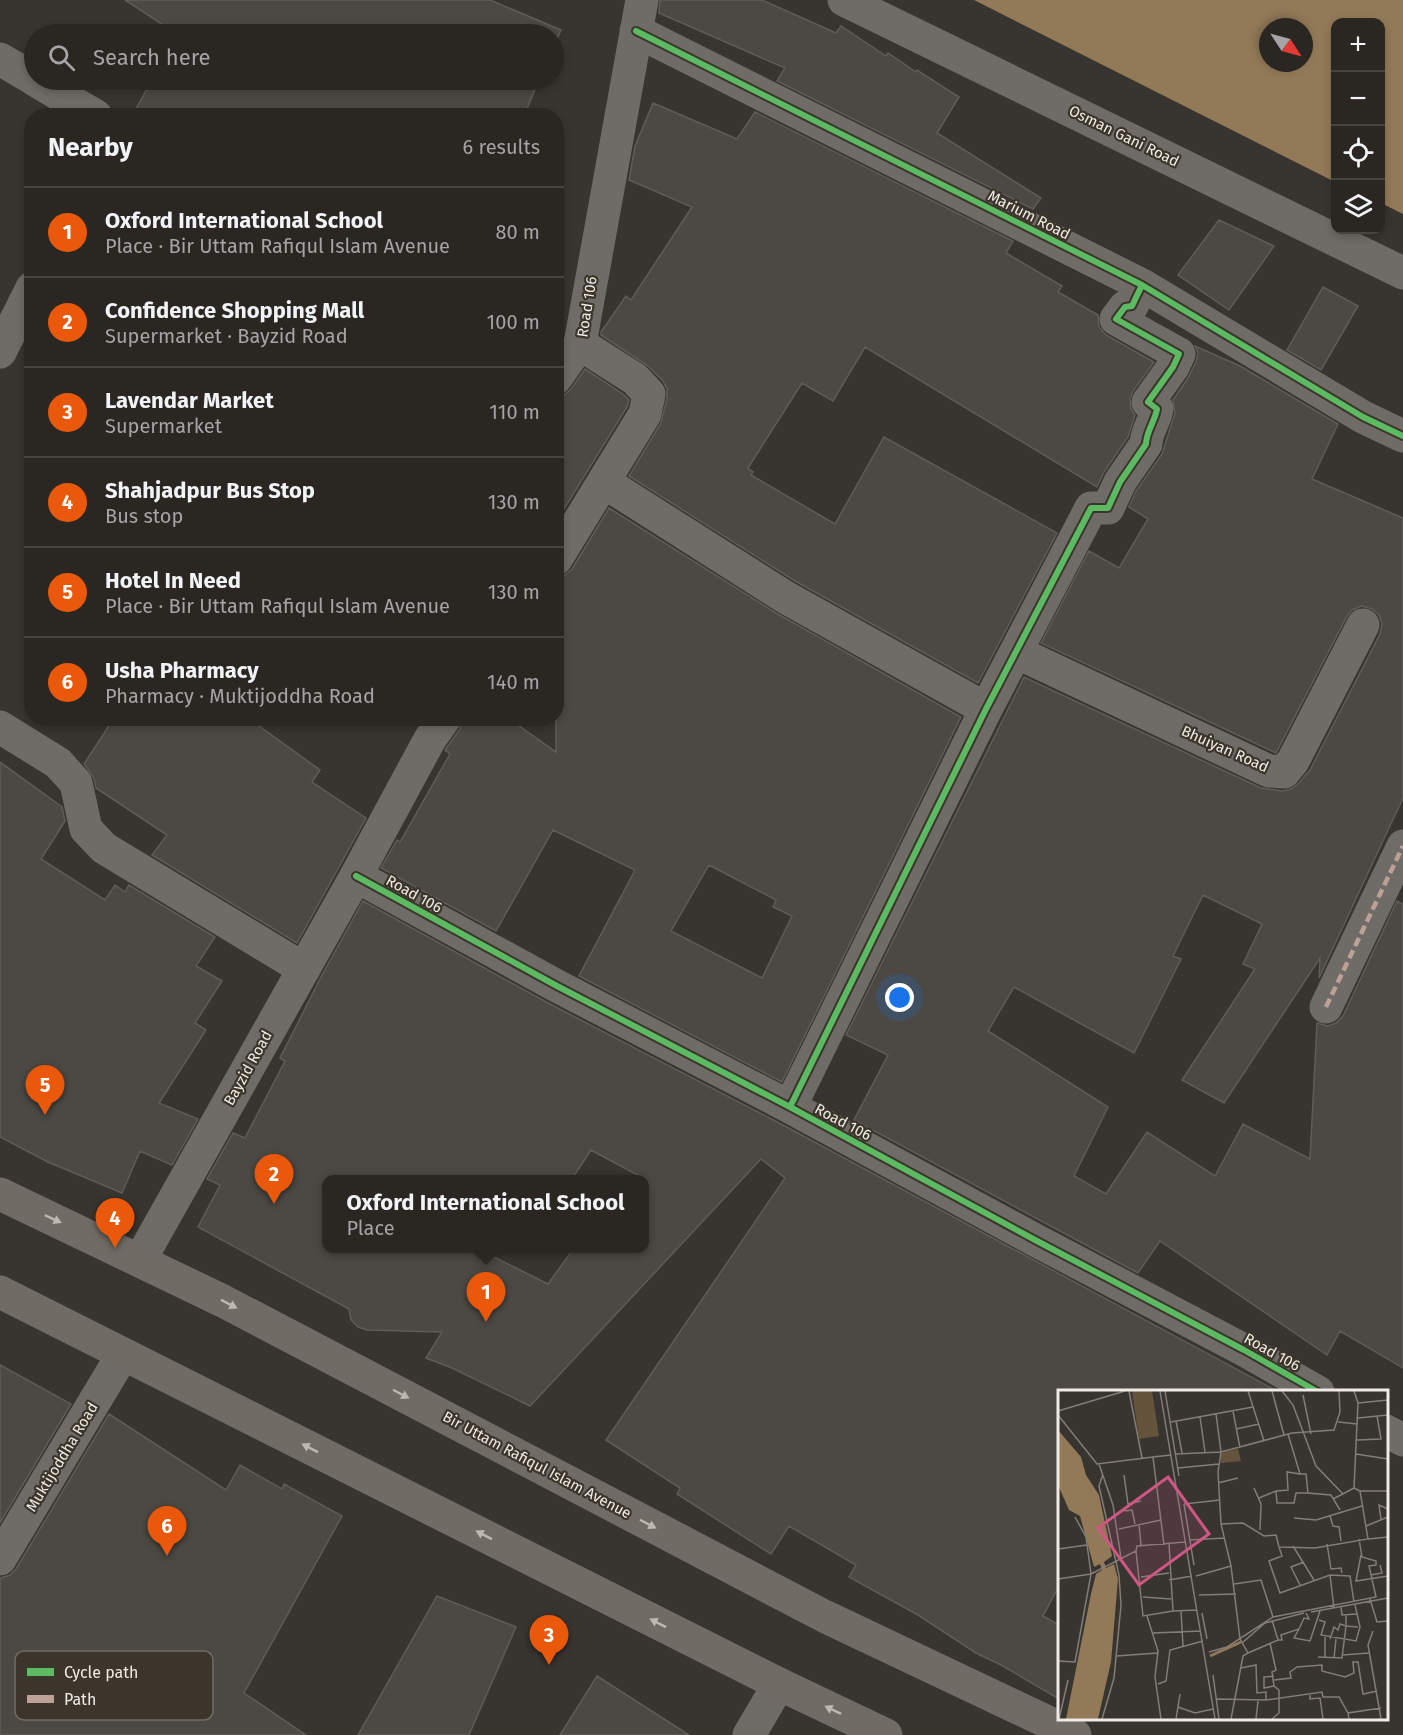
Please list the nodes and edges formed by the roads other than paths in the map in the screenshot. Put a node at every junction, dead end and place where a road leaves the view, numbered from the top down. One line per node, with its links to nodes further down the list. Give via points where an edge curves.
1 (844, 0): 7 (street, Osman Gani Road)
2 (639, 16): 8 (street, Marium Road); 10 (street, Road 106)
3 (0, 59): 4 (street)
4 (24, 73)
5 (53, 90): 6 (street)
6 (83, 108)
7 (1403, 273)
8 (1142, 285): 13 (street, Marium Road, via 1363,417); 17 (street, via 1132,306 1125,307 1116,319 1179,354 1148,402 1157,409 1146,444 1108,508 1091,508)
9 (24, 304): 11 (street)
10 (580, 344): 12 (street); 14 (street, Road 106, via 635,379 649,394 645,414)
11 (0, 352)
12 (564, 367)
13 (1403, 436)
14 (604, 482): 15 (street, Road 106); 18 (street, via 785,597)
15 (564, 546)
16 (1363, 625): 17 (street, Bhuiyan Road, via 1284,772 1269,771)
17 (1016, 652): 18 (street)
18 (986, 709): 25 (street)
19 (439, 726): 22 (street)
20 (0, 727): 23 (street, via 58,763 76,783 86,829 104,848)
21 (1403, 846): 24 (street)
22 (356, 876): 23 (street, Bayzid Road); 25 (street, Road 106)
23 (303, 969): 27 (street, Bayzid Road)
24 (1326, 1007)
25 (790, 1107): 30 (street, Road 106)
26 (0, 1194): 27 (main road, Bir Uttam Rafiqul Islam Avenue, one-way to 27)
27 (140, 1260): 37 (main road, Bir Uttam Rafiqul Islam Avenue, one-way to 37, via 824,1616)
28 (0, 1292): 29 (main road)
29 (123, 1354): 33 (street, Muktijoddha Road); 34 (main road, one-way to 29)
30 (1314, 1390)
31 (1388, 1432): 32 (street)
32 (1403, 1440)
33 (0, 1559)
34 (779, 1684): 35 (street); 36 (main road, one-way to 34)
35 (749, 1735)
36 (886, 1735)
37 (1075, 1735)

